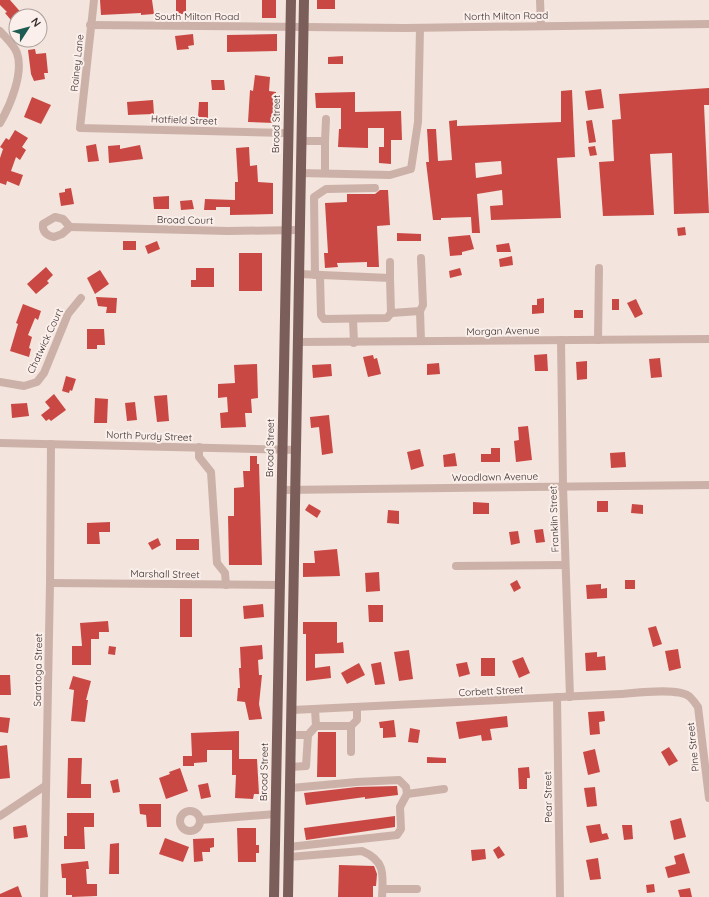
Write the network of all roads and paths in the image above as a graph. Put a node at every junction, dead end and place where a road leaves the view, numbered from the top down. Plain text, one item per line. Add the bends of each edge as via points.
1 (94, 0) edge
2 (291, 0) edge
3 (304, 0) edge
4 (540, 0) edge
5 (709, 24) edge
6 (90, 25) junction
7 (541, 26) junction
8 (290, 27) junction
9 (304, 27) junction
10 (420, 28) junction
11 (0, 31) edge
12 (326, 119) dead end
13 (0, 123) edge
14 (80, 128) joint
15 (288, 133) junction
16 (301, 141) junction
17 (325, 141) junction
18 (300, 173) junction
19 (325, 173) junction
20 (375, 188) dead end
21 (300, 196) junction
22 (314, 197) junction
23 (314, 217) junction
24 (299, 218) junction
25 (70, 227) dead end
26 (286, 230) junction
27 (299, 230) junction
28 (421, 258) dead end
29 (390, 262) dead end
30 (599, 268) dead end
31 (299, 274) junction
32 (318, 276) junction
33 (390, 278) junction
34 (81, 298) dead end
35 (420, 311) junction
36 (391, 313) junction
37 (353, 319) junction
38 (709, 339) edge
39 (561, 340) junction
40 (598, 340) junction
41 (421, 341) junction
42 (298, 342) junction
43 (354, 342) junction
44 (0, 382) edge
45 (0, 443) edge
46 (51, 444) junction
47 (199, 447) junction
48 (282, 449) junction
49 (297, 450) junction
50 (709, 485) edge
51 (563, 486) junction
52 (282, 490) junction
53 (296, 490) junction
54 (565, 565) junction
55 (456, 566) dead end
56 (50, 583) junction
57 (226, 585) junction
58 (280, 585) junction
59 (690, 696) joint
60 (556, 697) junction
61 (570, 697) junction
62 (357, 707) junction
63 (315, 709) junction
64 (292, 710) junction
65 (316, 726) junction
66 (352, 726) junction
67 (292, 735) junction
68 (308, 735) junction
69 (351, 752) dead end
70 (291, 767) junction
71 (46, 786) junction
72 (291, 788) junction
73 (444, 789) dead end
74 (407, 794) junction
75 (709, 798) edge
76 (276, 814) junction
77 (0, 816) edge
78 (200, 820) dead end
79 (289, 847) junction
80 (289, 857) junction
81 (417, 889) dead end
82 (382, 893) edge
83 (44, 897) edge
84 (274, 897) edge
85 (288, 897) edge
86 (560, 897) edge

1 - 6 street, Rainey Lane
2 - 8 main road, Broad Street
3 - 9 main road
4 - 7 street
5 - 7 street, North Milton Road
6 - 8 street, South Milton Road
6 - 14 street, Rainey Lane
7 - 10 street, North Milton Road
8 - 9 street, South Milton Road
8 - 15 main road, Broad Street
9 - 10 street, North Milton Road
9 - 16 main road
10 - 19 street via 418,122 411,169 390,175
11 - 13 street via 15,49 19,62 15,90
12 - 17 street
14 - 15 street, Hatfield Street
15 - 26 main road, Broad Street
16 - 17 street
16 - 18 main road
17 - 19 street
18 - 19 street
18 - 21 main road
20 - 22 street via 326,189
21 - 22 street
21 - 24 main road
22 - 23 street
23 - 24 street
23 - 32 street
24 - 27 main road
25 - 26 street, Broad Court
26 - 27 street, Broad Court
26 - 48 main road, Broad Street
27 - 31 main road
28 - 35 street via 423,305
29 - 33 street
30 - 40 street
31 - 32 street
31 - 42 main road
32 - 33 street
32 - 37 street via 321,315 324,319
33 - 36 street
34 - 44 street, Chatwick Court via 68,314 38,382 24,386
35 - 36 street
35 - 41 street
36 - 37 street via 387,318
37 - 43 street
38 - 40 street, Morgan Avenue
39 - 40 street, Morgan Avenue
39 - 41 street, Morgan Avenue
39 - 51 street, Franklin Street
41 - 43 street, Morgan Avenue
42 - 43 street, Morgan Avenue
42 - 49 main road
45 - 46 street, North Purdy Street
46 - 47 street, North Purdy Street
46 - 56 street, Saratoga Street
47 - 48 street, North Purdy Street
47 - 57 street via 199,457 211,472 217,563 225,573
48 - 49 street, North Purdy Street
48 - 52 main road, Broad Street
49 - 53 main road
50 - 51 street, Woodlawn Avenue
51 - 53 street, Woodlawn Avenue
51 - 54 street, Franklin Street
52 - 53 street, Woodlawn Avenue
52 - 58 main road, Broad Street
53 - 64 main road
54 - 55 street
54 - 61 street, Franklin Street
56 - 57 street, Marshall Street
56 - 71 street, Saratoga Street
57 - 58 street, Marshall Street
58 - 76 main road, Broad Street
59 - 61 street, Corbett Street via 667,692
59 - 75 street, Pine Street via 699,712
60 - 61 street, Corbett Street
60 - 62 street, Corbett Street
60 - 86 street, Pear Street
62 - 63 street, Corbett Street
62 - 66 street via 357,720
63 - 64 street, Corbett Street
63 - 65 street
64 - 67 main road
65 - 66 street
65 - 68 street
66 - 69 street
67 - 68 street
67 - 70 main road
68 - 70 street via 306,766
70 - 72 main road
71 - 77 street
71 - 83 street, Saratoga Street
72 - 74 street via 399,780 406,787
72 - 79 main road
73 - 74 street
74 - 79 street via 400,807 401,829 397,835
76 - 78 street
76 - 84 main road, Broad Street
79 - 80 main road
80 - 82 street via 362,851 372,855 379,862 383,872
80 - 85 main road
81 - 82 street

